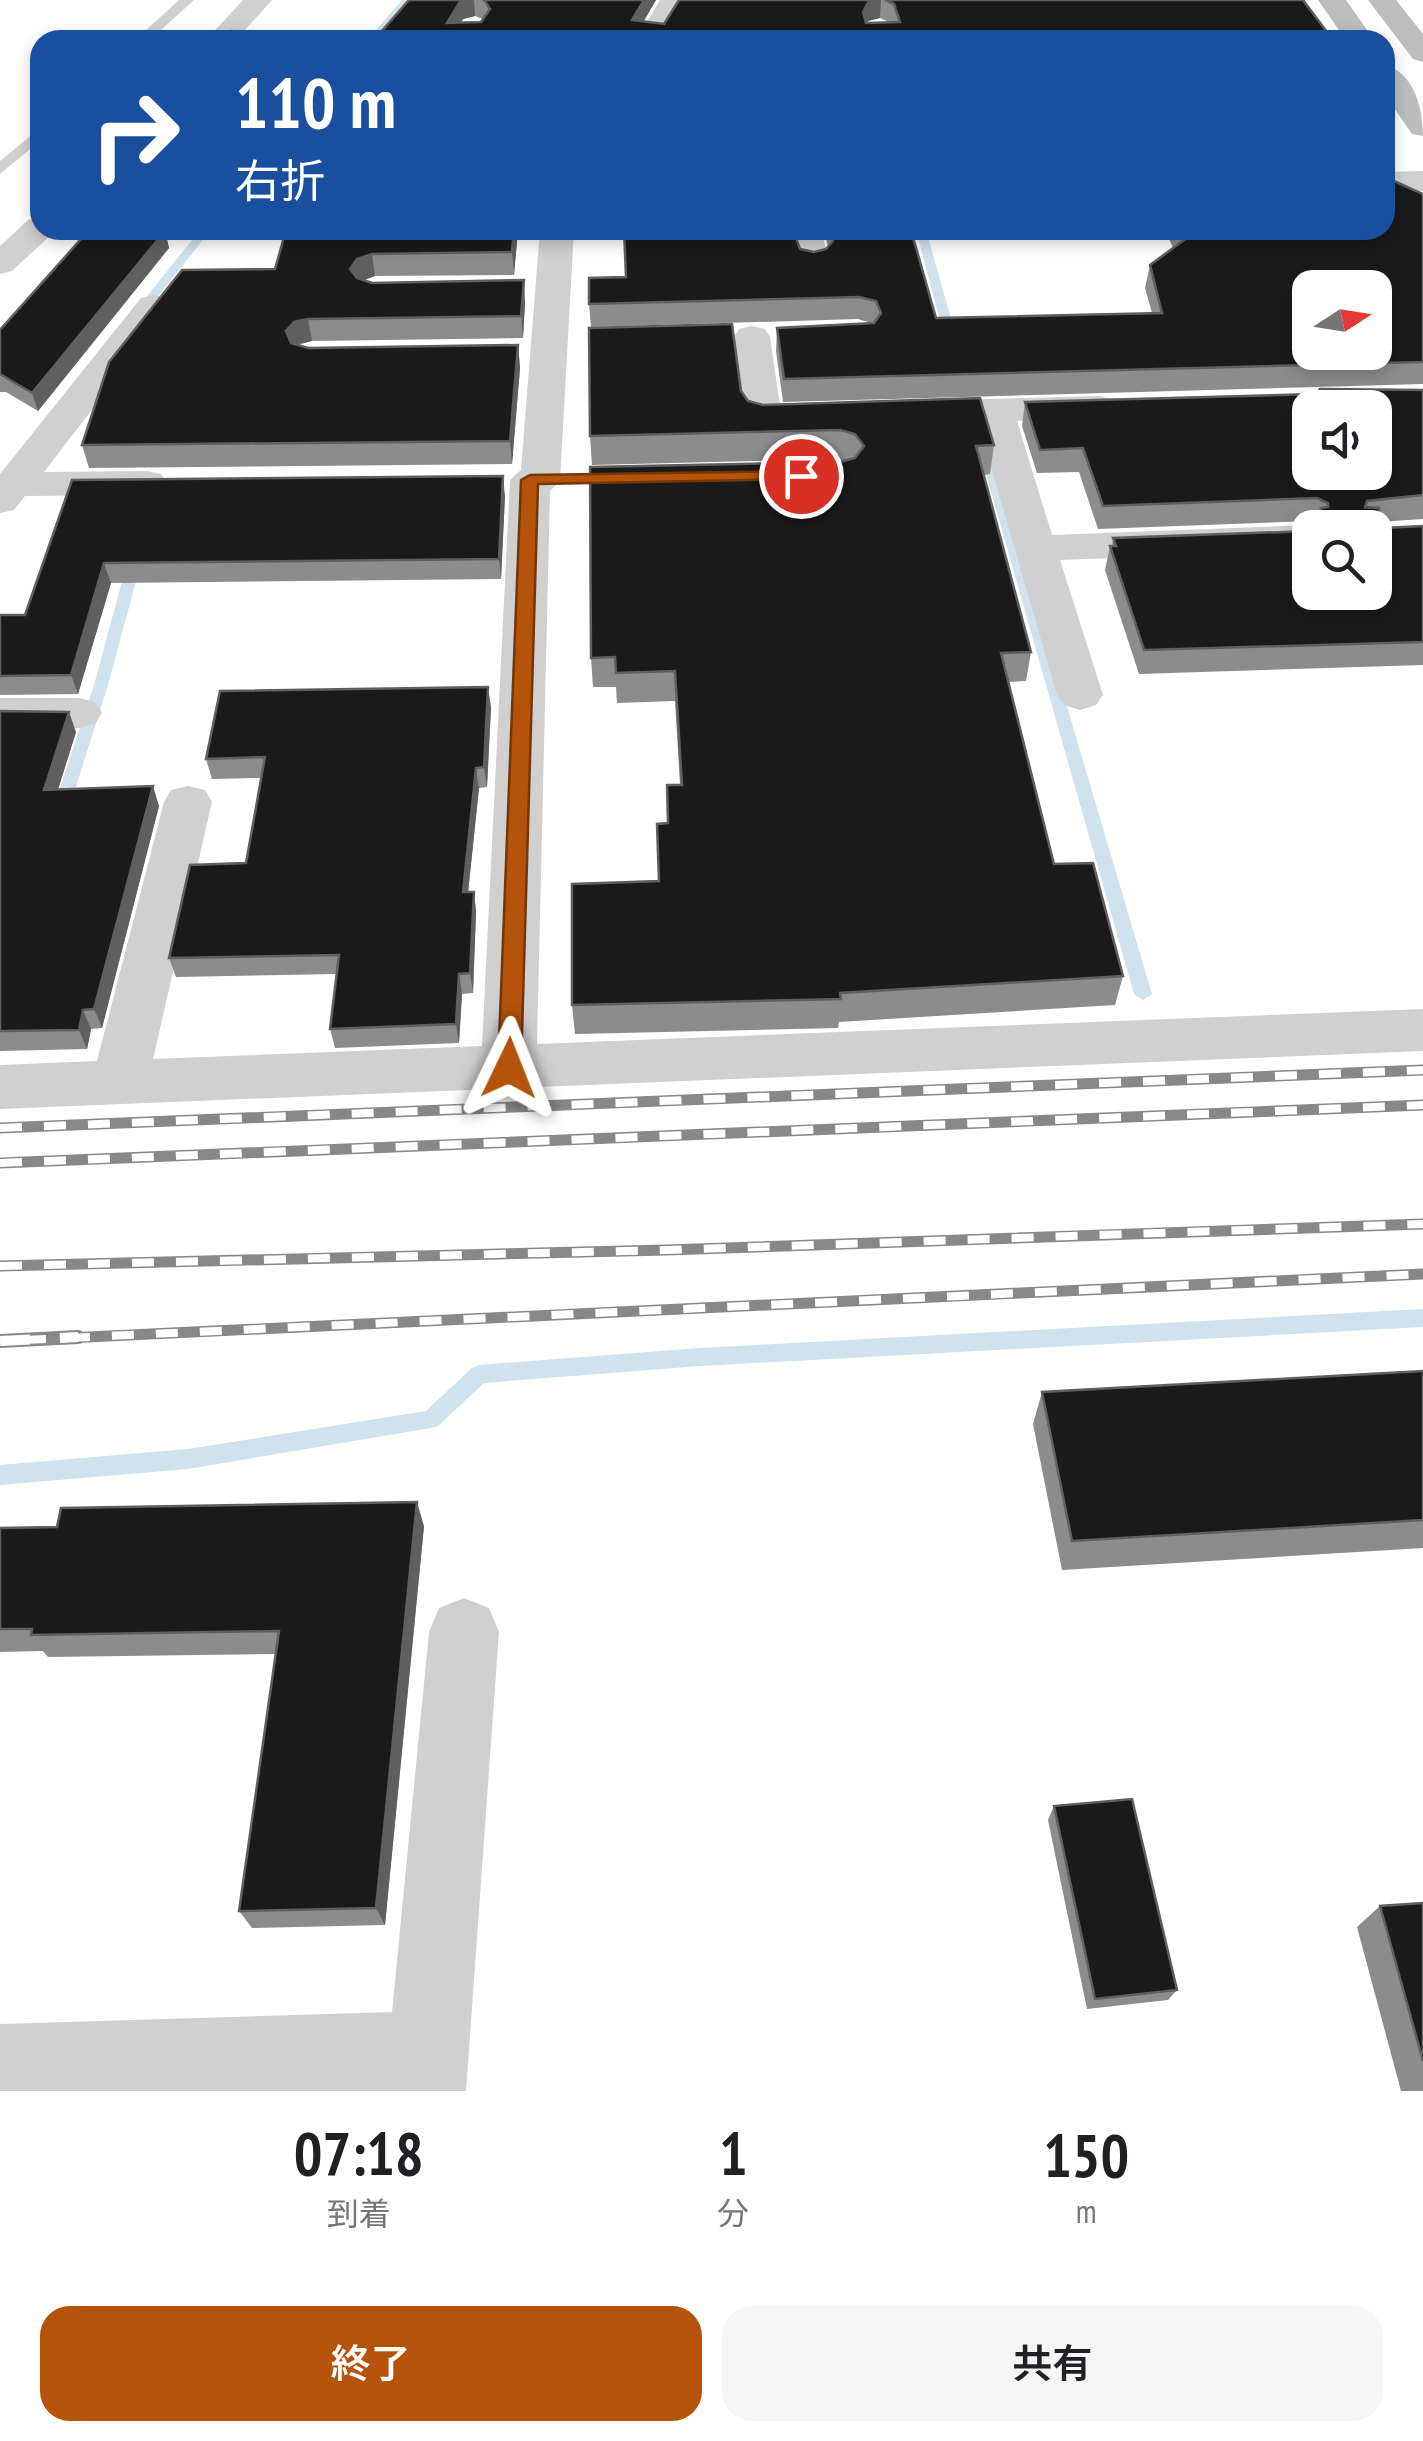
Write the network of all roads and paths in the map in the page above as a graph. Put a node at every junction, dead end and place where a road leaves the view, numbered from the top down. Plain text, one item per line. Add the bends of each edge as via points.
1 (187, 0) edge
2 (258, 0) edge
3 (674, 0) edge
4 (1332, 0) edge
5 (1382, 0) edge
6 (153, 30) edge
7 (230, 30) edge
8 (656, 30) edge
9 (1353, 30) edge
10 (1423, 53) edge
11 (1395, 88) edge
12 (1423, 127) edge
13 (30, 141) edge
14 (0, 169) edge
15 (1423, 181) edge
16 (1395, 182) edge
17 (30, 236) edge
18 (553, 240) edge
19 (0, 264) edge
20 (168, 288) edge
21 (751, 337) dead end
22 (1130, 406) edge
23 (994, 410) junction
24 (192, 483) edge
25 (7, 493) edge
26 (1292, 539) edge
27 (1038, 548) junction
28 (1080, 695) dead end
29 (0, 713) edge
30 (79, 713) dead end
31 (188, 802) dead end
32 (1423, 1030) edge
33 (509, 1068) junction
34 (120, 1082) junction
35 (0, 1087) edge
36 (464, 1632) dead end
37 (0, 2064) edge
38 (426, 2071) edge

1 - 6 lane
2 - 7 street
3 - 8 street
4 - 9 main road
5 - 10 main road
11 - 12 main road
13 - 14 lane
15 - 16 street
17 - 19 street
18 - 33 street via 532,288 547,348 535,480
20 - 25 street
21 - 23 street via 763,418
22 - 23 street
23 - 27 street
24 - 25 street
26 - 27 street
27 - 28 street
29 - 30 street
31 - 34 street
32 - 33 street
33 - 34 street
34 - 35 street
36 - 38 street
37 - 38 street

